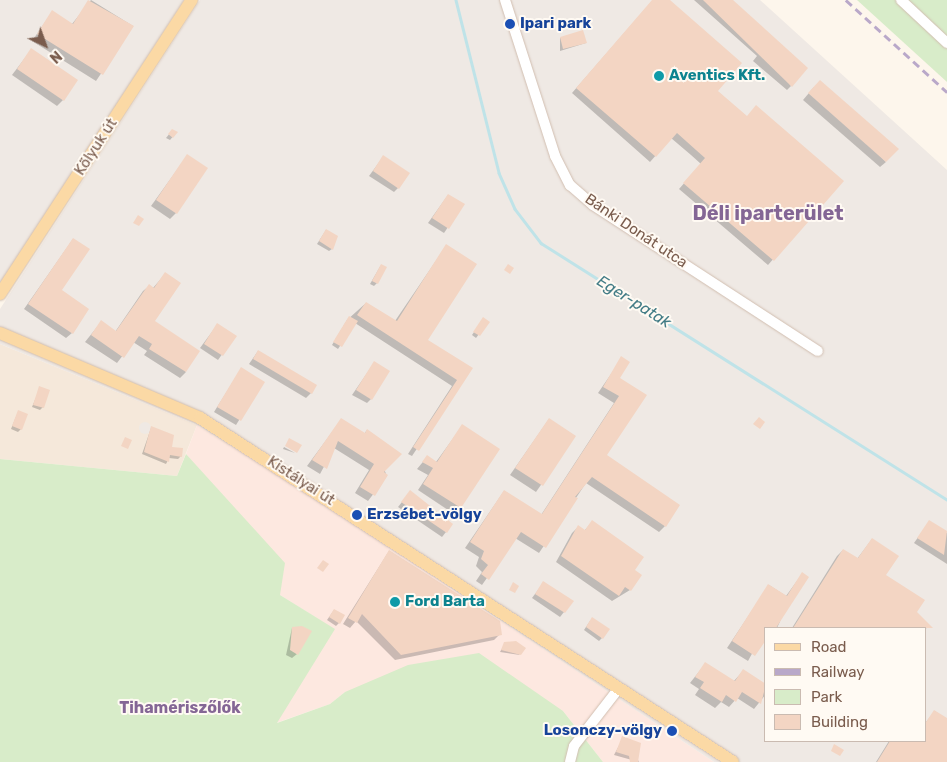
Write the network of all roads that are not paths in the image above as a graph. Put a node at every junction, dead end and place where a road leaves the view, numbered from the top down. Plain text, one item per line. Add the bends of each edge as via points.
1 (192, 0) edge
2 (505, 0) edge
3 (901, 0) edge
4 (947, 43) edge
5 (0, 294) edge
6 (0, 333) edge
7 (818, 351) dead end
8 (619, 688) junction
9 (570, 762) edge
10 (733, 762) edge

1 - 5 main road, Kőlyuk út
2 - 7 street, Bánki Donát utca via 555,156 570,185 593,205
3 - 4 street
6 - 8 main road, Kistályai út via 137,388 200,418
8 - 9 street via 574,746
8 - 10 main road, Kistályai út

